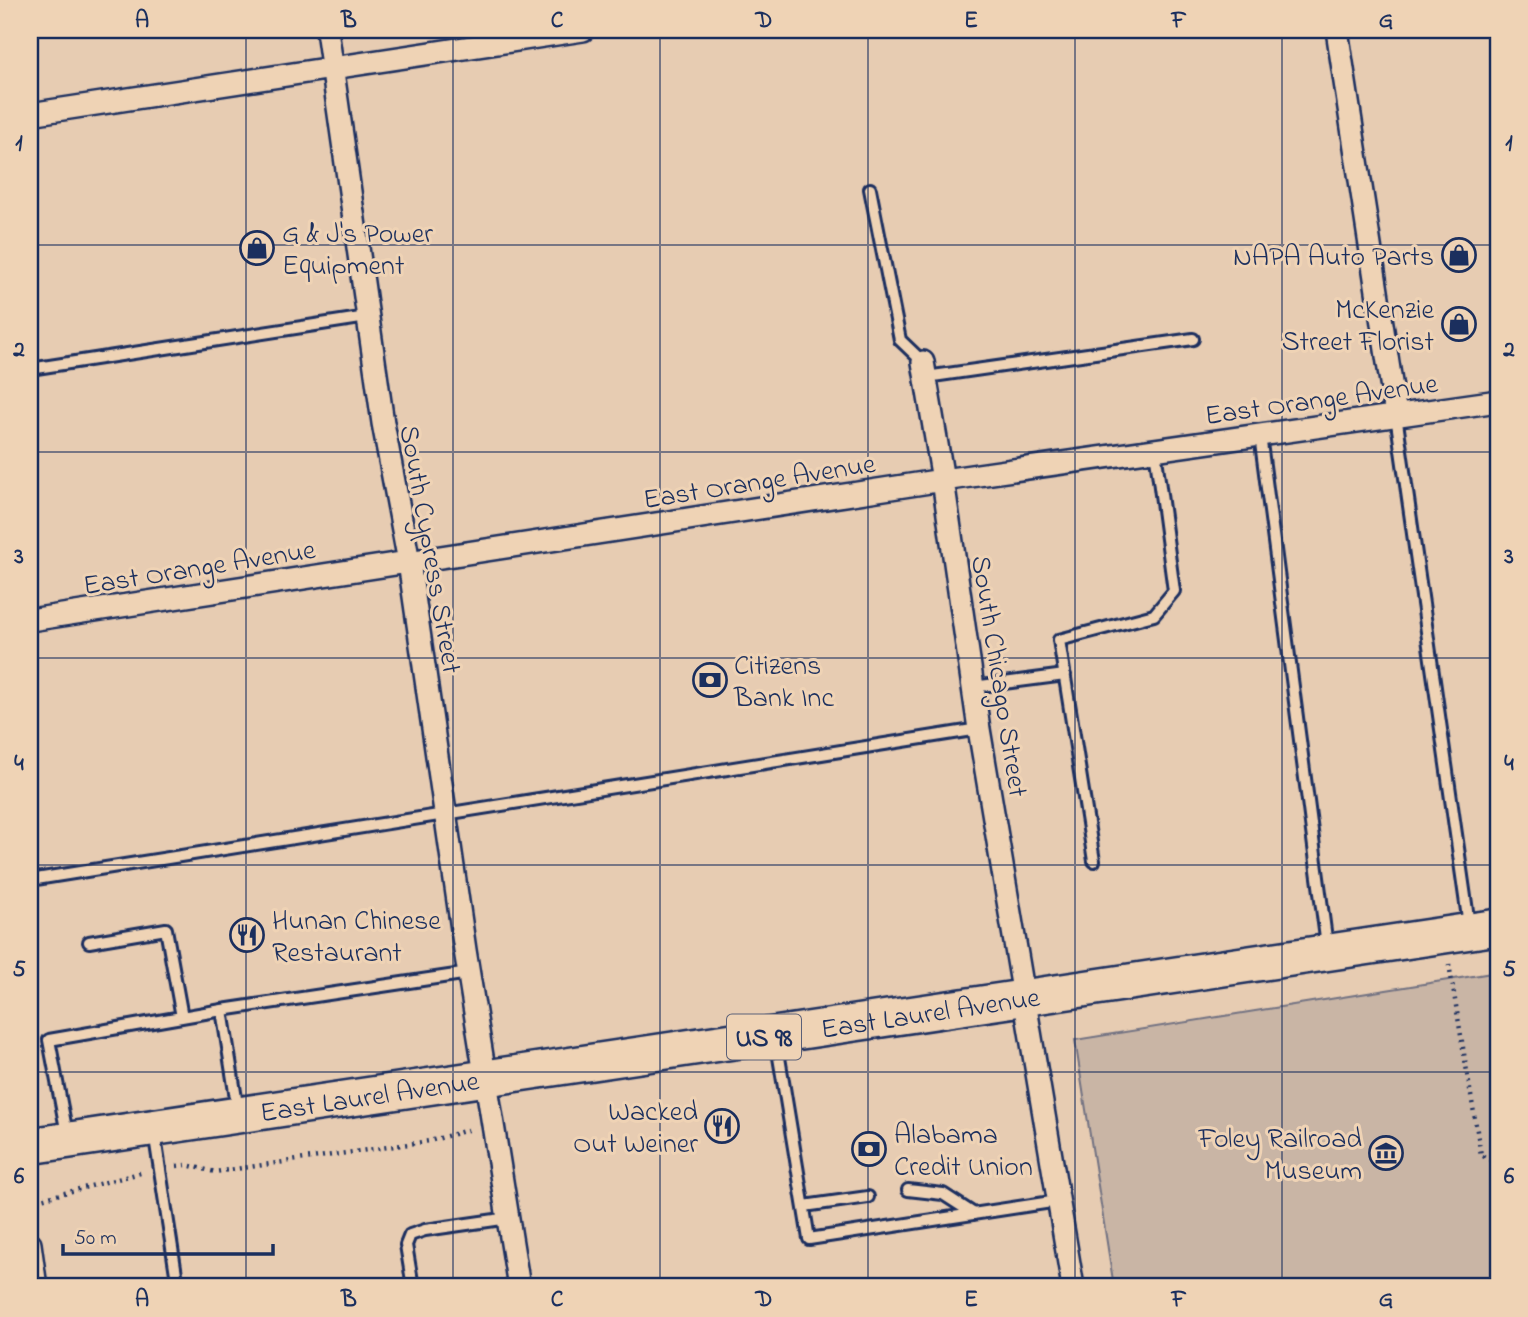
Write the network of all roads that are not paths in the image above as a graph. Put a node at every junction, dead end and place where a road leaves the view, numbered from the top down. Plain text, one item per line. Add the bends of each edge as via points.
1 (327, 30) edge
2 (583, 30) edge
3 (1337, 30) edge
4 (332, 68) junction
5 (30, 114) edge
6 (870, 189) dead end
7 (368, 317) junction
8 (1193, 339) dead end
9 (30, 369) edge
10 (925, 369) junction
11 (1498, 401) edge
12 (1396, 415) junction
13 (1260, 435) junction
14 (1155, 450) junction
15 (943, 480) junction
16 (409, 562) junction
17 (30, 620) edge
18 (1065, 675) junction
19 (973, 687) junction
20 (979, 729) junction
21 (446, 814) junction
22 (1094, 861) dead end
23 (30, 880) edge
24 (1471, 931) edge
25 (89, 942) dead end
26 (1328, 953) junction
27 (469, 973) junction
28 (1023, 998) junction
29 (222, 1010) junction
30 (182, 1017) junction
31 (775, 1036) junction
32 (485, 1077) junction
33 (239, 1114) junction
34 (153, 1127) junction
35 (68, 1140) junction
36 (30, 1146) edge
37 (908, 1191) dead end
38 (868, 1197) dead end
39 (1058, 1201) junction
40 (804, 1206) junction
41 (974, 1214) junction
42 (509, 1218) junction
43 (30, 1244) edge
44 (36, 1287) edge
45 (178, 1287) edge
46 (413, 1287) edge
47 (519, 1287) edge
48 (1073, 1287) edge

1 - 4 street, South Cypress Street
2 - 4 street
3 - 12 street
4 - 5 street
4 - 7 street, South Cypress Street
6 - 10 lane via 900,340
7 - 9 lane
7 - 16 street, South Cypress Street
8 - 10 lane
10 - 15 street, South Chicago Street
11 - 12 street, East Orange Avenue
12 - 13 street, East Orange Avenue
12 - 24 lane
13 - 14 street, East Orange Avenue
13 - 26 lane
14 - 15 street, East Orange Avenue
14 - 18 lane via 1174,591 1154,615 1059,640
15 - 16 street, East Orange Avenue
15 - 19 street, South Chicago Street
16 - 17 street, East Orange Avenue
16 - 21 street, South Cypress Street
18 - 19 lane
18 - 22 lane
19 - 20 street, South Chicago Street
20 - 21 lane
20 - 28 street, South Chicago Street
21 - 23 lane
21 - 27 street, South Cypress Street
24 - 26 main road, East Laurel Avenue / US 98
25 - 30 lane via 166,929
26 - 28 main road, East Laurel Avenue / US 98
27 - 29 lane
27 - 32 street, South Cypress Street
28 - 31 main road, East Laurel Avenue / US 98
28 - 39 street, South Chicago Street
29 - 30 lane
29 - 33 lane
30 - 35 lane via 49,1040
31 - 32 main road, East Laurel Avenue / US 98
31 - 40 lane
32 - 33 main road, East Laurel Avenue / US 98
32 - 42 street, South Cypress Street
33 - 34 main road, East Laurel Avenue / US 98
34 - 35 main road, East Laurel Avenue / US 98
34 - 45 lane
35 - 36 main road, East Laurel Avenue / US 98
37 - 41 lane via 943,1194
38 - 40 lane
39 - 41 lane
39 - 48 street, South Chicago Street
40 - 41 lane via 809,1239
42 - 46 lane via 410,1236 407,1245
42 - 47 street, South Cypress Street
43 - 44 street

